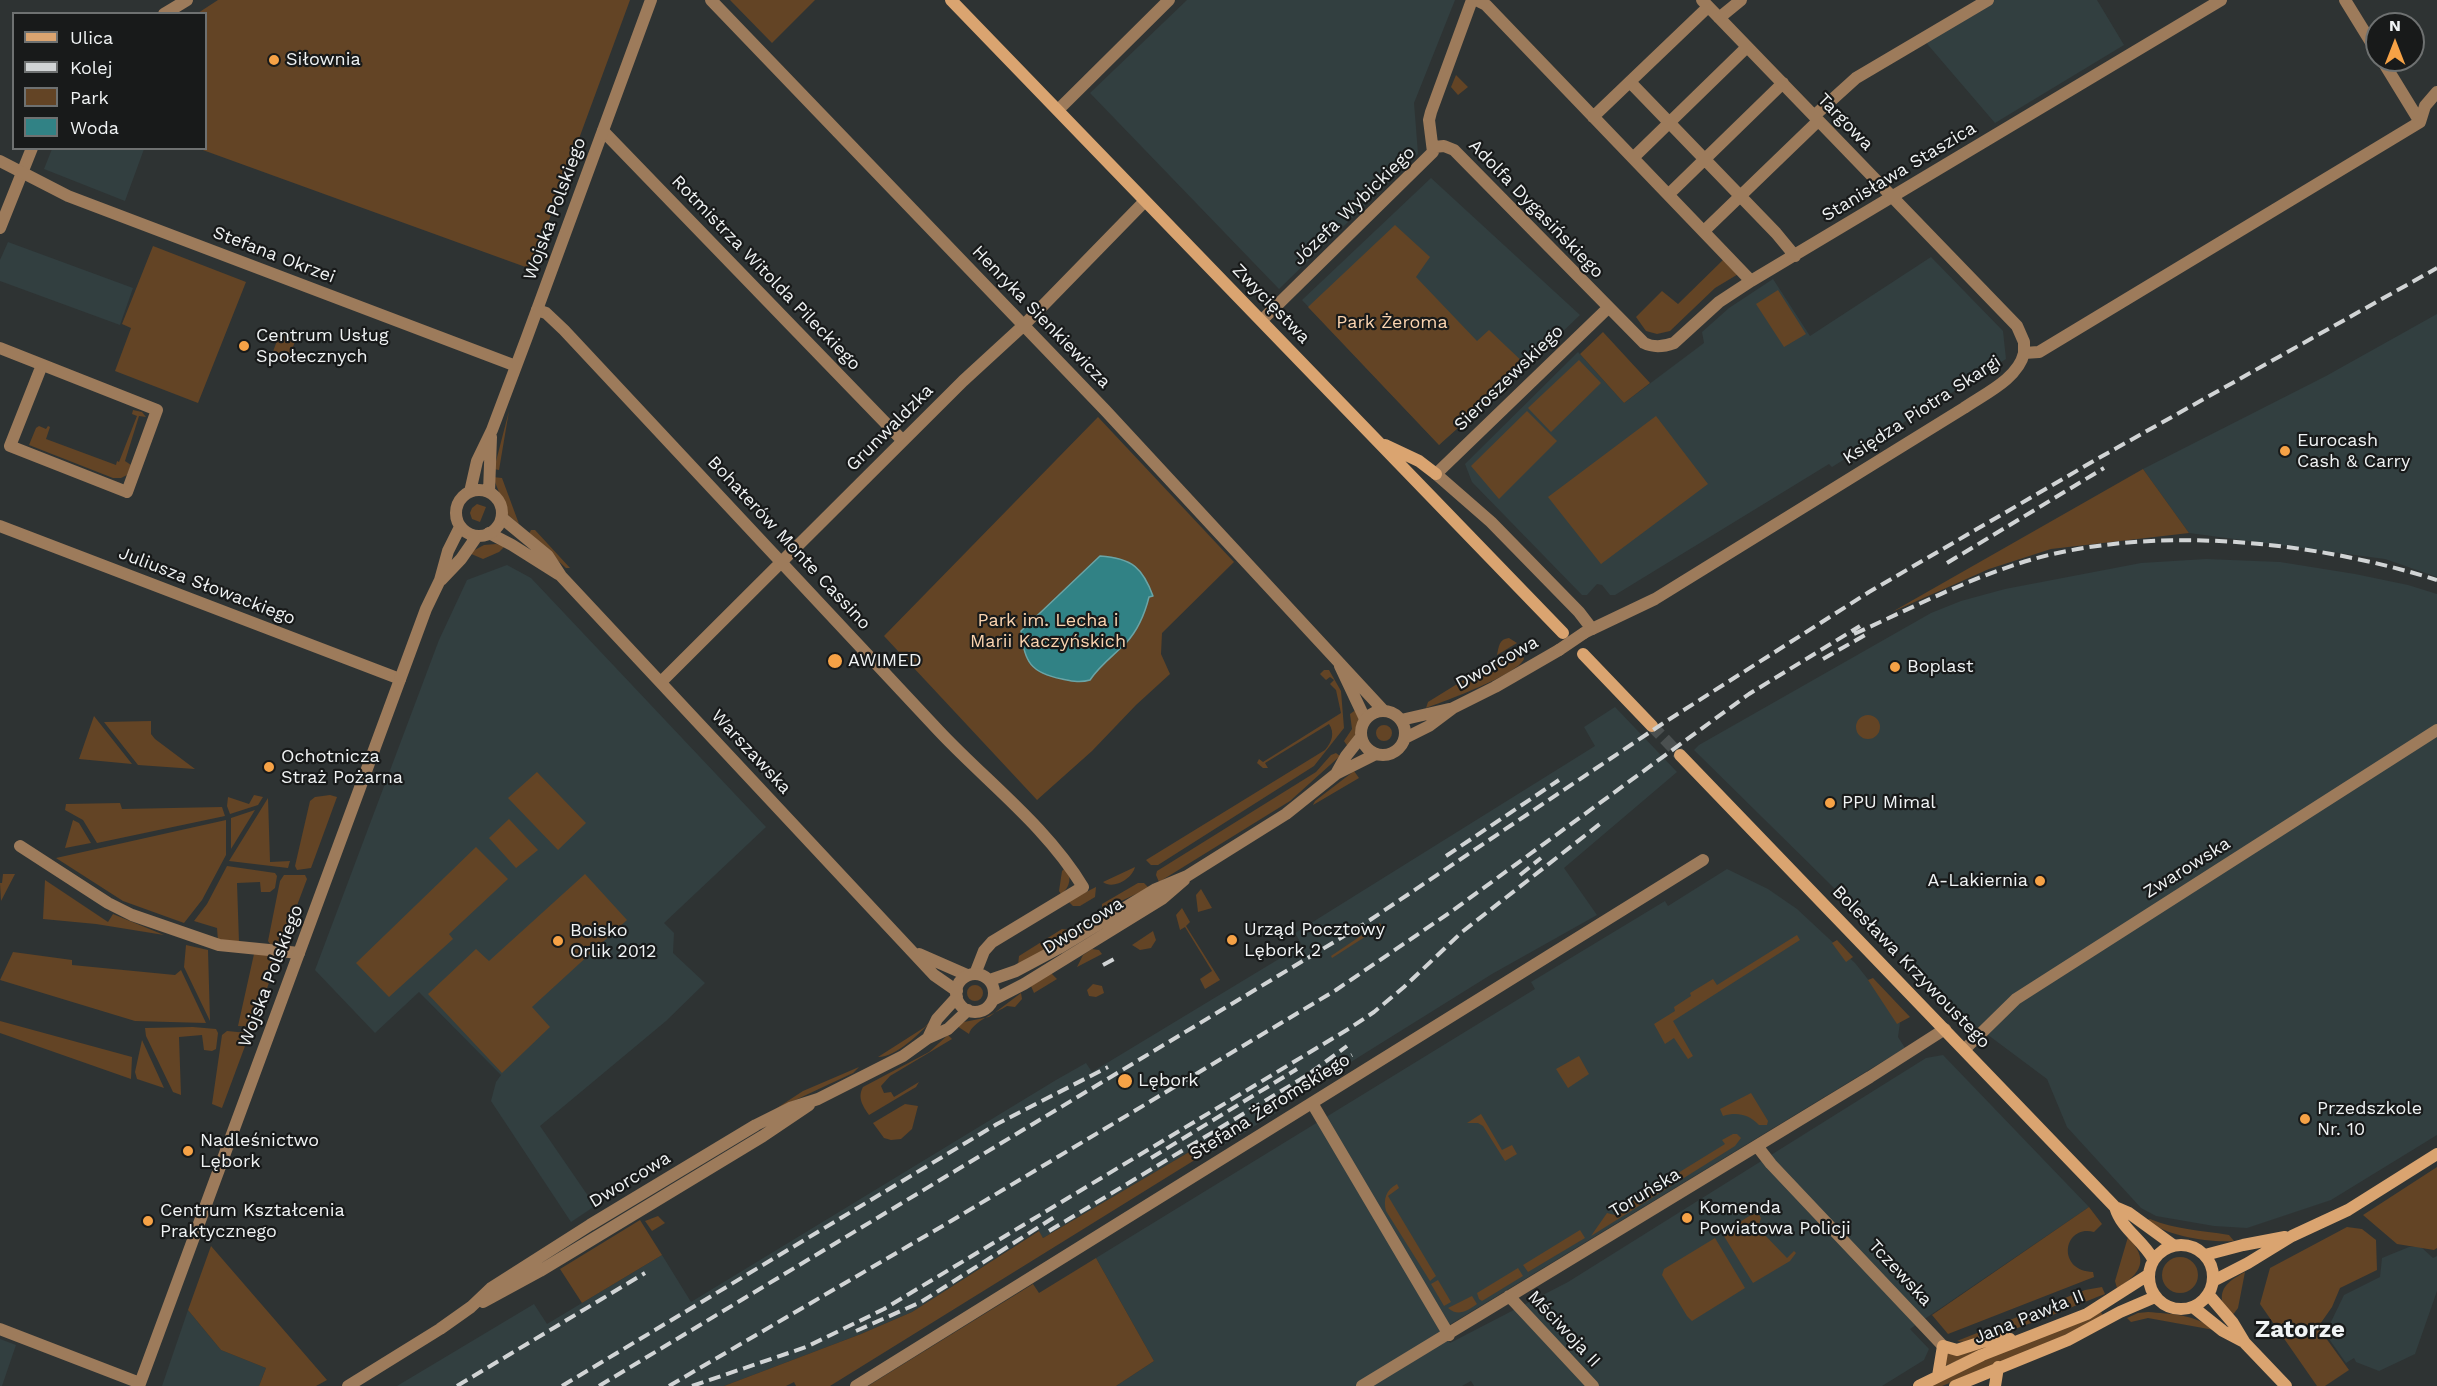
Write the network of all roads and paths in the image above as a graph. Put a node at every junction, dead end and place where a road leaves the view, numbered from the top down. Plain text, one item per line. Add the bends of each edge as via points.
1 (187, 0) edge
2 (651, 0) edge
3 (711, 0) edge
4 (951, 0) edge
5 (1169, 0) edge
6 (1474, 0) edge
7 (1741, 0) edge
8 (1988, 0) edge
9 (2221, 0) edge
10 (2345, 0) edge
11 (1705, 3) edge
12 (168, 12) edge
13 (1719, 18) junction
14 (2365, 32) edge
15 (1747, 47) junction
16 (2389, 72) edge
17 (1630, 82) junction
18 (1783, 83) junction
19 (2437, 92) edge
20 (1058, 110) junction
21 (1593, 117) junction
22 (1816, 119) junction
23 (2420, 122) junction
24 (1670, 123) junction
25 (603, 131) junction
26 (1434, 147) junction
27 (31, 150) edge
28 (1634, 157) junction
29 (1704, 159) junction
30 (0, 161) edge
31 (21, 172) junction
32 (1669, 194) junction
33 (1740, 197) junction
34 (1891, 197) junction
35 (1145, 201) junction
36 (0, 228) edge
37 (1704, 231) junction
38 (1795, 256) junction
39 (1751, 281) junction
40 (1608, 308) junction
41 (537, 310) junction
42 (1262, 320) junction
43 (1024, 325) junction
44 (0, 348) edge
45 (2024, 353) junction
46 (42, 365) junction
47 (516, 366) junction
48 (492, 430) junction
49 (903, 441) junction
50 (1377, 441) junction
51 (1436, 474) junction
52 (470, 492) junction
53 (489, 492) junction
54 (502, 518) junction
55 (0, 526) edge
56 (460, 527) junction
57 (483, 535) junction
58 (781, 562) junction
59 (561, 576) junction
60 (440, 580) junction
61 (1588, 631) junction
62 (1563, 633) dead end
63 (1559, 650) joint
64 (1583, 654) dead end
65 (1340, 665) junction
66 (400, 680) junction
67 (661, 682) junction
68 (1453, 708) junction
69 (1383, 710) junction
70 (1365, 719) junction
71 (1401, 720) junction
72 (1652, 726) tunnel mouth
73 (2437, 730) edge
74 (1361, 737) junction
75 (1405, 738) junction
76 (1376, 754) junction
77 (1680, 755) tunnel mouth
78 (1336, 774) junction
79 (21, 846) dead end
80 (1703, 860) dead end
81 (1187, 876) junction
82 (1083, 887) joint
83 (915, 952) junction
84 (299, 953) junction
85 (971, 975) junction
86 (990, 980) junction
87 (957, 994) junction
88 (993, 1000) junction
89 (968, 1010) junction
90 (1945, 1029) junction
91 (928, 1038) junction
92 (1965, 1049) junction
93 (818, 1099) junction
94 (1312, 1103) junction
95 (1757, 1146) junction
96 (2437, 1154) edge
97 (2115, 1207) junction
98 (2292, 1236) junction
99 (2173, 1245) junction
100 (2205, 1255) junction
101 (2153, 1259) junction
102 (533, 1260) junction
103 (540, 1271) junction
104 (2148, 1275) junction
105 (2213, 1281) junction
106 (2208, 1294) junction
107 (1509, 1296) junction
108 (2155, 1297) junction
109 (471, 1307) junction
110 (2193, 1307) junction
111 (0, 1329) edge
112 (1449, 1335) junction
113 (2024, 1338) junction
114 (2245, 1343) junction
115 (1944, 1346) junction
116 (1998, 1367) junction
117 (1938, 1376) junction
118 (139, 1385) edge
119 (348, 1386) edge
120 (856, 1386) edge
121 (1362, 1386) edge
122 (1593, 1386) edge
123 (1919, 1386) edge
124 (1955, 1386) edge
125 (1995, 1386) edge
126 (2286, 1386) edge

1 - 12 street
2 - 25 street, Wojska Polskiego
3 - 43 street, Henryka Sienkiewicza
4 - 20 main road, Zwycięstwa
5 - 20 street
6 - 21 street via 1486,5
6 - 26 street, Józefa Wybickiego via 1431,112
7 - 13 street
8 - 22 street via 1856,78
9 - 34 street, Stanisława Staszica
10 - 14 street
11 - 13 street, Targowa
11 - 17 street
13 - 15 street, Targowa
15 - 18 street, Targowa
15 - 24 street
16 - 23 street
17 - 21 street
17 - 24 street
18 - 22 street, Targowa
18 - 29 street
19 - 23 street via 2425,106
20 - 35 main road, Zwycięstwa
21 - 28 street
22 - 33 street
22 - 34 street, Targowa
23 - 45 street, Księdza Piotra Skargi via 2039,352
24 - 28 street
24 - 29 street
25 - 41 street, Wojska Polskiego
25 - 49 street, Rotmistrza Witolda Pileckiego
26 - 40 street, Adolfa Dygasińskiego via 1454,150
26 - 42 street, Józefa Wybickiego via 1429,159
27 - 31 street
28 - 32 street
29 - 32 street
29 - 33 street
30 - 31 street, Stefana Okrzei
31 - 36 street
31 - 47 street, Stefana Okrzei via 68,196
32 - 37 street
33 - 37 street
33 - 38 street
34 - 38 street, Stanisława Staszica
34 - 45 street, Targowa via 2017,326
35 - 42 main road, Zwycięstwa
35 - 43 street, Grunwaldzka
37 - 39 street
38 - 39 street, Stanisława Staszica
39 - 40 street, Stanisława Staszica via 1719,302 1674,343 1664,346 1644,343
40 - 51 street, Sieroszewskiego
41 - 47 street, Wojska Polskiego
41 - 58 street, Bohaterów Monte Cassino via 564,330
42 - 50 main road, Zwycięstwa
43 - 49 street, Grunwaldzka
43 - 65 street, Henryka Sienkiewicza
44 - 46 street
45 - 61 street, Księdza Piotra Skargi via 2012,374 1964,408 1655,599
46 - 46 street via 10,446 127,492 158,410
47 - 48 street, Wojska Polskiego
48 - 52 street, Wojska Polskiego via 477,461
48 - 53 street, Wojska Polskiego
49 - 58 street, Grunwaldzka
50 - 51 main road via 1419,461
50 - 62 main road, Zwycięstwa
51 - 61 street via 1491,522
52 - 53 street
52 - 56 street via 457,507
53 - 54 street via 500,506
54 - 57 street via 497,527
54 - 59 street, Warszawska via 548,556
55 - 66 street, Juliusza Słowackiego
56 - 57 street
56 - 60 street, Wojska Polskiego
57 - 59 street, Warszawska via 512,545
57 - 60 street, Wojska Polskiego
58 - 67 street, Grunwaldzka
58 - 82 street, Bohaterów Monte Cassino via 940,733 1033,824 1068,862
59 - 67 street, Warszawska
60 - 66 street, Wojska Polskiego
61 - 63 street, Księdza Piotra Skargi, bridge
63 - 68 street, Dworcowa
64 - 72 main road
65 - 69 street, Henryka Sienkiewicza
65 - 70 street, Henryka Sienkiewicza
66 - 84 street, Wojska Polskiego
67 - 83 street, Warszawska
68 - 71 street, Dworcowa
68 - 75 street, Dworcowa
69 - 70 street
69 - 71 street
70 - 74 street
71 - 75 street
73 - 92 street, Zwarowska via 2016,999
74 - 76 street via 1366,748
74 - 78 street, Dworcowa
75 - 76 street via 1391,754
76 - 78 street, Dworcowa
77 - 90 main road, Bolesława Krzywoustego
78 - 81 street, Dworcowa via 1286,814
79 - 84 street via 108,903 142,919 219,945
80 - 94 street, Stefana Żeromskiego
81 - 86 street, Dworcowa via 1156,889 1016,971
81 - 88 street, Dworcowa via 1162,899
82 - 85 street, Dworcowa via 992,942
83 - 85 street, Warszawska
83 - 87 street, Warszawska
84 - 118 street, Wojska Polskiego
85 - 86 street via 980,974
85 - 87 street via 958,984
86 - 88 street
87 - 89 street via 959,1003
87 - 91 street, Dworcowa
88 - 89 street via 980,1011
89 - 91 street, Dworcowa via 948,1029
90 - 92 main road, Bolesława Krzywoustego
90 - 95 street, Toruńska
91 - 93 street, Dworcowa via 903,1056
92 - 97 main road, Bolesława Krzywoustego
93 - 102 street, Dworcowa via 756,1125
93 - 103 street, Dworcowa via 795,1117
94 - 112 street
94 - 120 street, Stefana Żeromskiego
95 - 107 street, Toruńska
95 - 115 street, Tczewska
96 - 98 main road via 2348,1210
97 - 99 main road, Bolesława Krzywoustego
97 - 101 main road, Bolesława Krzywoustego via 2119,1221
98 - 100 main road
98 - 105 main road
99 - 100 main road via 2185,1244
99 - 101 main road
100 - 105 main road via 2212,1267
101 - 104 main road
102 - 103 street
102 - 109 street, Dworcowa via 491,1288
103 - 109 street, Dworcowa
104 - 108 main road
104 - 113 main road, Jana Pawła II via 2101,1306
105 - 106 main road
106 - 110 main road
106 - 114 main road
107 - 112 street, Toruńska
107 - 122 street, Mściwoja II
108 - 110 main road via 2172,1308
108 - 116 main road, Jana Pawła II via 2068,1340
109 - 119 street, Dworcowa
110 - 114 main road
111 - 118 street
112 - 121 street, Toruńska
113 - 115 main road via 1985,1341 1957,1350
113 - 117 main road, Jana Pawła II
114 - 126 main road
115 - 117 main road
116 - 124 main road, Jana Pawła II
116 - 125 main road
117 - 123 main road, Jana Pawła II

